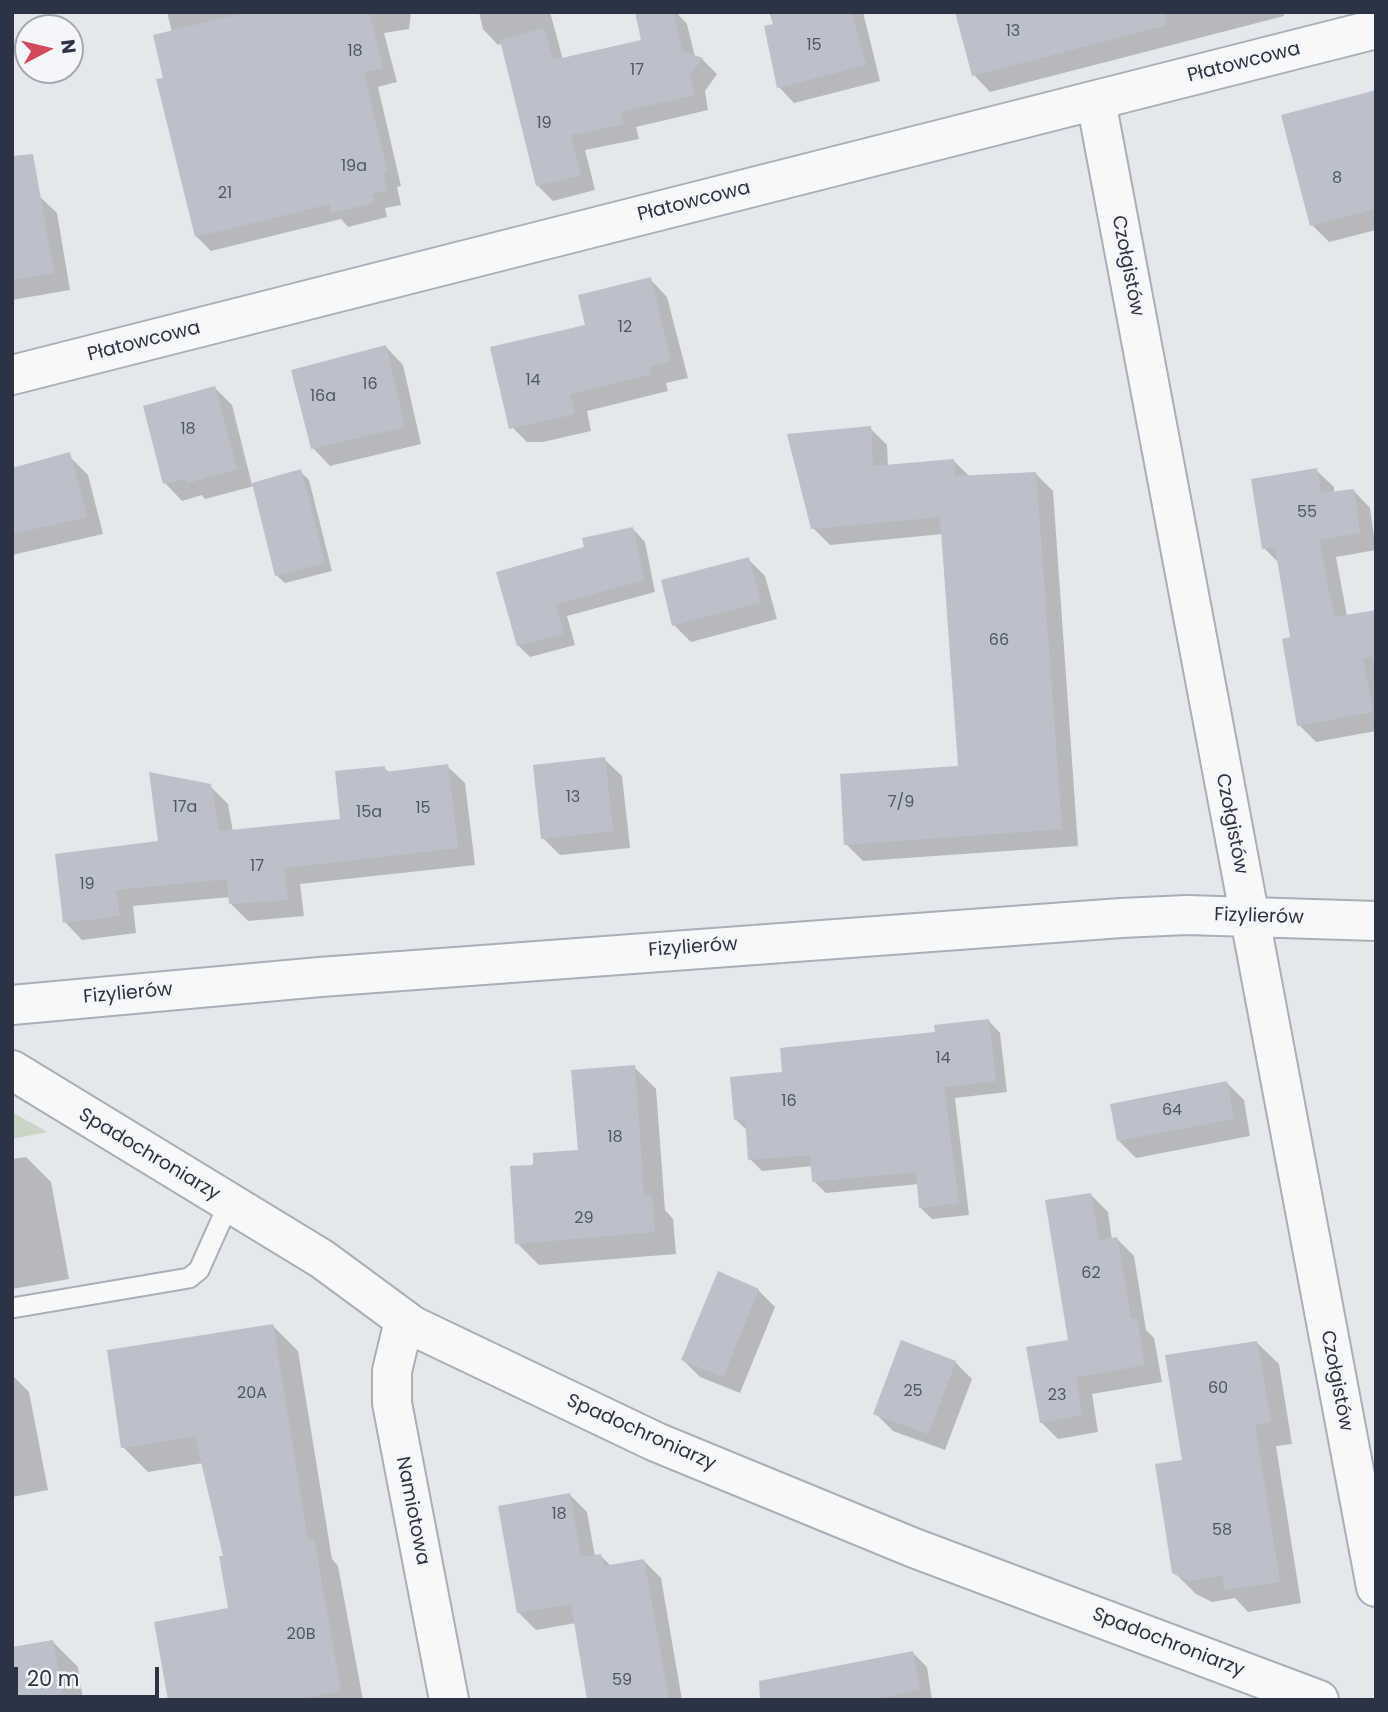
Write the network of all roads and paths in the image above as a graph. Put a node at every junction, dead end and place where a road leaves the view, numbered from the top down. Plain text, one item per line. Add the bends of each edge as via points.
1 (1376, 29) edge
2 (1096, 101) junction
3 (12, 375) edge
4 (1248, 917) junction
5 (1376, 921) edge
6 (12, 1005) edge
7 (12, 1070) edge
8 (229, 1203) junction
9 (12, 1308) edge
10 (404, 1321) junction
11 (1376, 1587) edge
12 (449, 1700) edge
13 (1318, 1700) edge

1 - 2 street, Płatowcowa
2 - 3 street, Płatowcowa
2 - 4 street, Czołgistów
4 - 5 street, Fizylierów
4 - 6 street, Fizylierów via 1121,918 333,976
4 - 11 street, Czołgistów
7 - 8 street, Spadochroniarzy
8 - 9 lane via 199,1270 189,1278
8 - 10 street, Spadochroniarzy via 322,1259
10 - 12 street, Namiotowa via 392,1371 392,1403
10 - 13 street, Spadochroniarzy via 656,1442 914,1548

